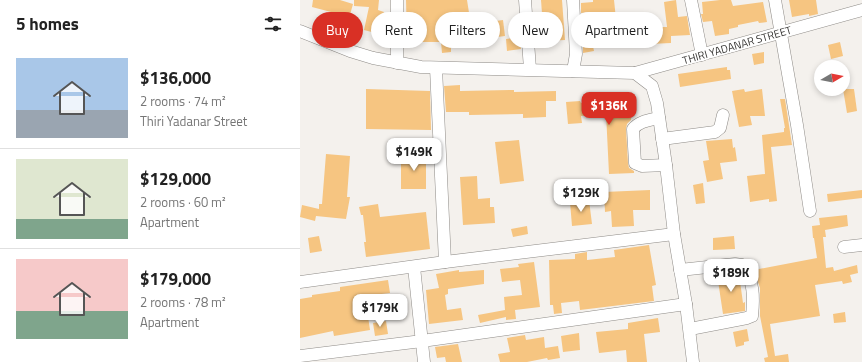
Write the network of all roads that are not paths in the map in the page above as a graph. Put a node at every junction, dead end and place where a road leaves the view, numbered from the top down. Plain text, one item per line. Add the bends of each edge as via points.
1 (397, 0) edge
2 (525, 0) edge
3 (573, 0) edge
4 (691, 0) edge
5 (775, 0) edge
6 (862, 10) edge
7 (300, 31) edge
8 (780, 33) junction
9 (702, 55) junction
10 (397, 63) junction
11 (436, 68) junction
12 (530, 70) junction
13 (573, 70) junction
14 (635, 73) junction
15 (723, 115) dead end
16 (659, 118) junction
17 (662, 139) junction
18 (666, 165) junction
19 (810, 211) dead end
20 (674, 234) junction
21 (862, 245) edge
22 (844, 247) dead end
23 (445, 262) junction
24 (414, 267) junction
25 (680, 270) junction
26 (300, 282) edge
27 (686, 304) junction
28 (690, 328) junction
29 (422, 341) junction
30 (300, 356) edge
31 (424, 362) edge
32 (693, 362) edge

1 - 10 street
2 - 12 street
3 - 13 street via 576,54
4 - 9 street
5 - 8 street
6 - 8 street, THIRI YADANAR STREET
7 - 10 street, THIRI YADANAR STREET via 350,51
8 - 9 street, THIRI YADANAR STREET
8 - 19 street
9 - 14 street, THIRI YADANAR STREET
10 - 11 street, THIRI YADANAR STREET
11 - 12 street, THIRI YADANAR STREET
11 - 23 street
12 - 13 street, THIRI YADANAR STREET
13 - 14 street, THIRI YADANAR STREET
14 - 16 street via 652,86
15 - 17 street via 720,128 715,132
16 - 17 street
16 - 18 street via 643,122 633,129 635,163 642,166
17 - 18 street
18 - 20 street
20 - 23 street
20 - 25 street
21 - 22 street
23 - 24 street
24 - 26 street
24 - 29 street
25 - 27 street
25 - 28 street via 742,265 748,272 753,293 752,316
27 - 28 street
27 - 29 street
28 - 32 street
29 - 30 street
29 - 31 street

